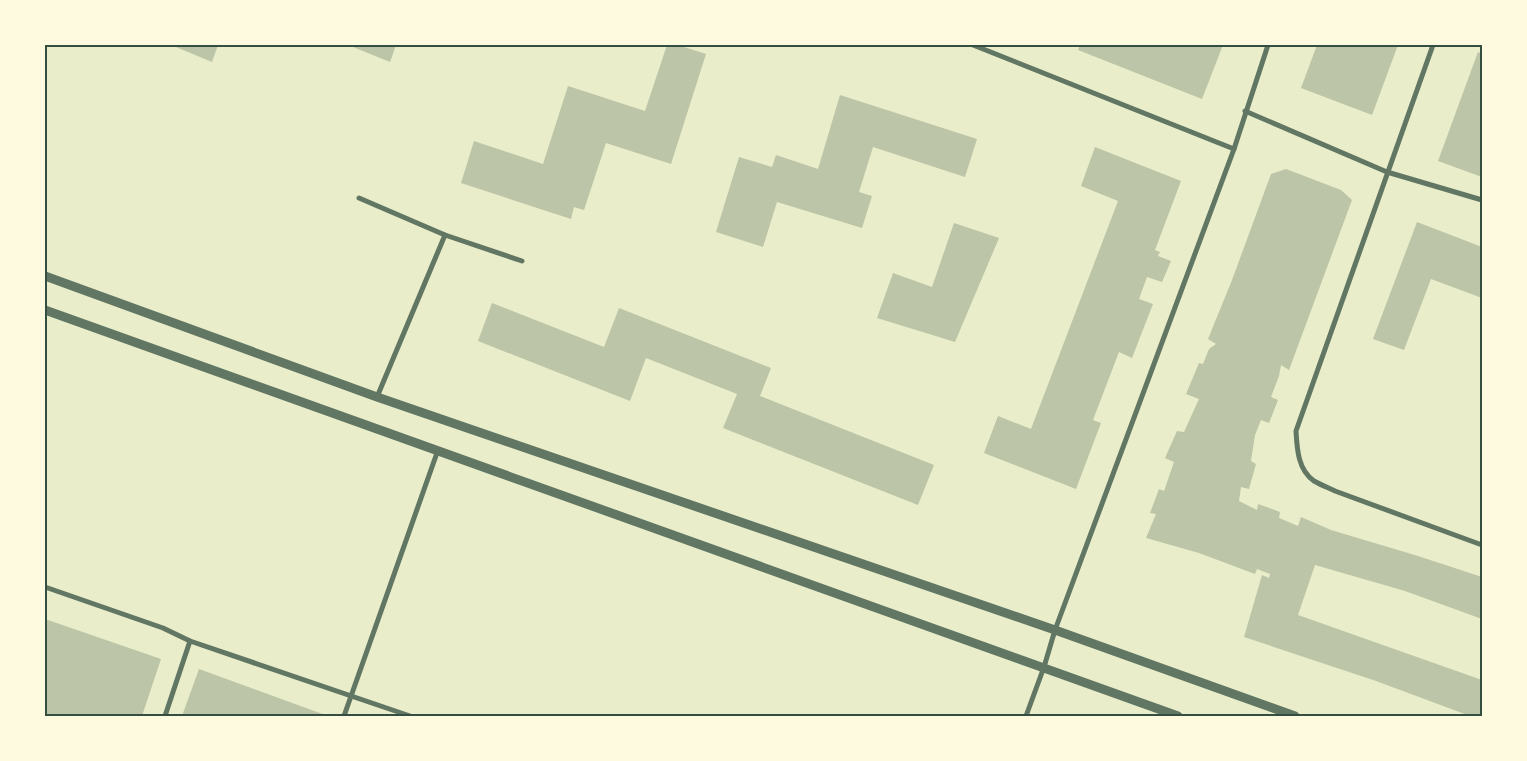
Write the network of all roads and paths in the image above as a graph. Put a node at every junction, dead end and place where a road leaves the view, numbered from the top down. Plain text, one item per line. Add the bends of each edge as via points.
1 (973, 45) edge
2 (1268, 45) edge
3 (1433, 45) edge
4 (1245, 111) junction
5 (1234, 149) junction
6 (1387, 172) junction
7 (359, 198) dead end
8 (1482, 200) edge
9 (445, 235) junction
10 (522, 261) dead end
11 (45, 276) edge
12 (45, 310) edge
13 (377, 397) junction
14 (438, 450) junction
15 (1482, 545) edge
16 (45, 588) edge
17 (1055, 630) junction
18 (190, 641) junction
19 (1044, 667) junction
20 (351, 696) junction
21 (165, 716) edge
22 (344, 716) edge
23 (410, 716) edge
24 (1026, 716) edge
25 (1178, 716) edge
26 (1295, 716) edge

1 - 5 street
2 - 4 street
3 - 6 street
4 - 5 street
4 - 6 street
5 - 17 street
6 - 8 street
6 - 15 street via 1296,431 1297,453 1304,470 1320,484
7 - 9 street
9 - 10 street
9 - 13 street
11 - 13 street
12 - 14 street
13 - 17 street
14 - 19 street
14 - 20 street
16 - 18 street via 163,628
17 - 19 street
17 - 26 street
18 - 20 street
18 - 21 street
19 - 24 street
19 - 25 street
20 - 22 street
20 - 23 street

